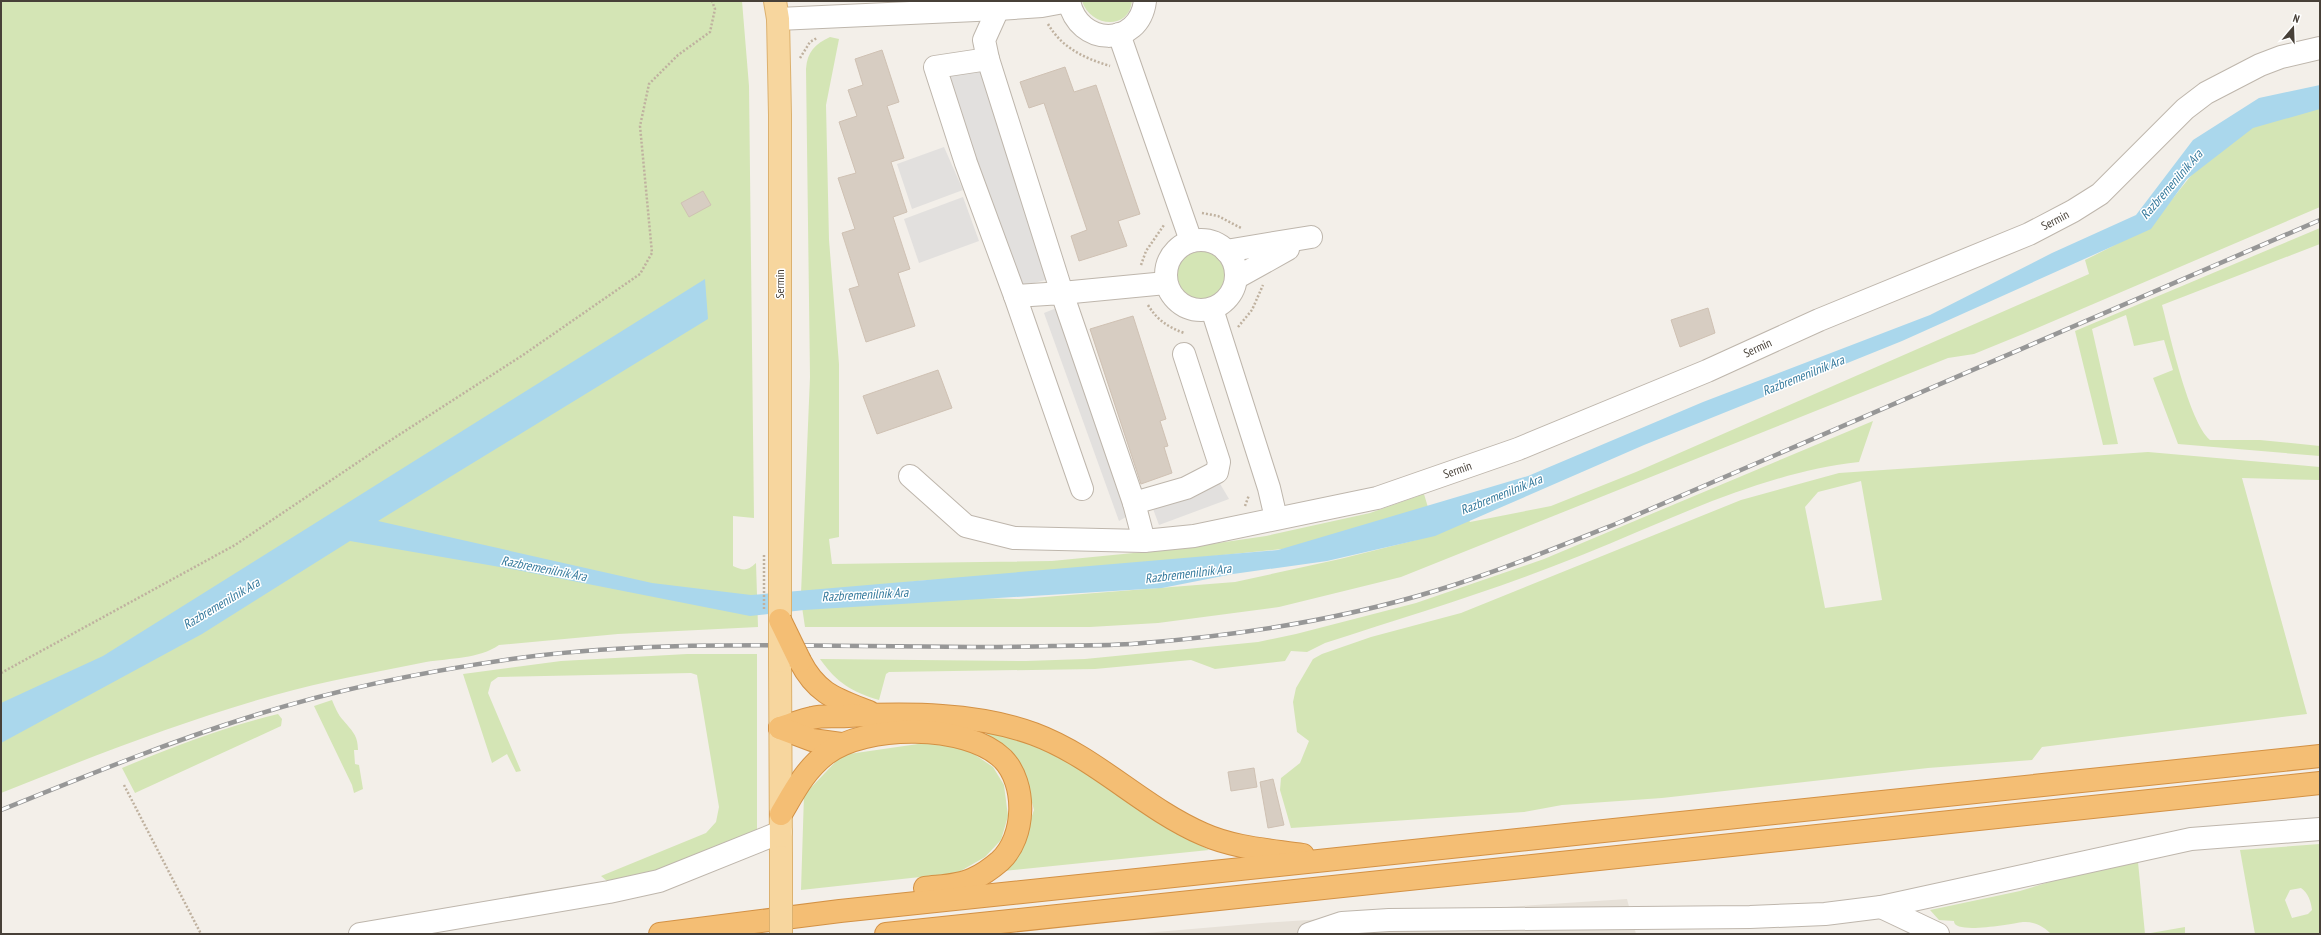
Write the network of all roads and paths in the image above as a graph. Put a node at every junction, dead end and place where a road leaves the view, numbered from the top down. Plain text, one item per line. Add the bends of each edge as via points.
1 (712, 1) edge
2 (1069, 1) edge
3 (1145, 1) edge
4 (998, 9) junction
5 (776, 10) edge
6 (1047, 23) dead end
7 (1119, 34) junction
8 (821, 37) dead end
9 (2320, 48) edge
10 (799, 59) dead end
11 (988, 60) junction
12 (1117, 68) dead end
13 (1168, 220) dead end
14 (1191, 241) junction
15 (1226, 251) junction
16 (1141, 271) dead end
17 (1236, 278) junction
18 (1166, 283) junction
19 (1062, 293) junction
20 (1015, 296) junction
21 (1212, 309) junction
22 (1184, 354) dead end
23 (910, 476) dead end
24 (1082, 489) dead end
25 (1134, 503) junction
26 (1276, 518) junction
27 (1144, 541) junction
28 (780, 620) joint
29 (790, 661) junction
30 (1, 673) edge
31 (875, 715) junction
32 (780, 728) junction
33 (841, 744) junction
34 (2320, 756) edge
35 (2320, 783) edge
36 (124, 785) dead end
37 (781, 823) junction
38 (2320, 829) edge
39 (1336, 860) junction
40 (1881, 907) junction
41 (840, 911) junction
42 (200, 934) edge
43 (360, 934) edge
44 (660, 934) edge
45 (782, 934) edge
46 (886, 934) edge
47 (1309, 934) edge
48 (1938, 934) edge

1 - 30 path via 715,9 710,32 678,55 649,84 640,126 652,253 640,274 523,355 235,545
2 - 4 street, Sermin
2 - 7 street via 1072,12 1086,30 1097,35
3 - 7 street via 1143,13 1137,22
4 - 5 street, Sermin
4 - 11 street via 984,40
5 - 28 main road, Sermin via 780,130
6 - 12 path via 1055,36 1076,53
7 - 14 street
8 - 10 path via 810,42
9 - 26 street, Sermin via 2260,65 2206,93 2185,109 2100,194 2029,234 1819,320 1707,371 1518,449 1377,498
11 - 19 street
11 - 20 street via 935,67 966,163
13 - 16 path via 1157,232 1146,251
14 - 15 street via 1211,242
14 - 18 street via 1171,256 1165,274
15 - 17 street via 1234,263
15 - 17 street via 1311,237
17 - 21 street via 1229,297
18 - 19 street
18 - 21 street via 1173,296 1184,306 1192,310
19 - 20 street
19 - 25 street
20 - 24 street
21 - 26 street via 1269,488
22 - 25 street via 1219,462 1217,472 1186,488
23 - 27 street, Sermin via 966,526 1014,538
25 - 27 street
26 - 27 street, Sermin via 1194,536
28 - 29 highway, bridge
29 - 31 highway via 825,693
29 - 32 main road
31 - 32 highway via 812,718
31 - 39 highway via 967,720 996,724 1034,735 1077,756 1161,812 1204,835 1257,848
32 - 33 highway via 812,740
32 - 37 main road
33 - 37 highway via 825,754 802,777
33 - 41 highway via 891,733 938,733 964,738 988,748 1003,759 1013,772 1022,802 1018,833 1001,860 972,880 946,886 886,893
34 - 39 highway
35 - 46 highway
36 - 42 path
37 - 43 street via 659,881 609,892
37 - 45 main road, bridge
38 - 40 street via 2191,839
39 - 41 highway
40 - 47 street via 1825,914 1750,917 1389,920 1342,923
40 - 48 street
41 - 44 highway

